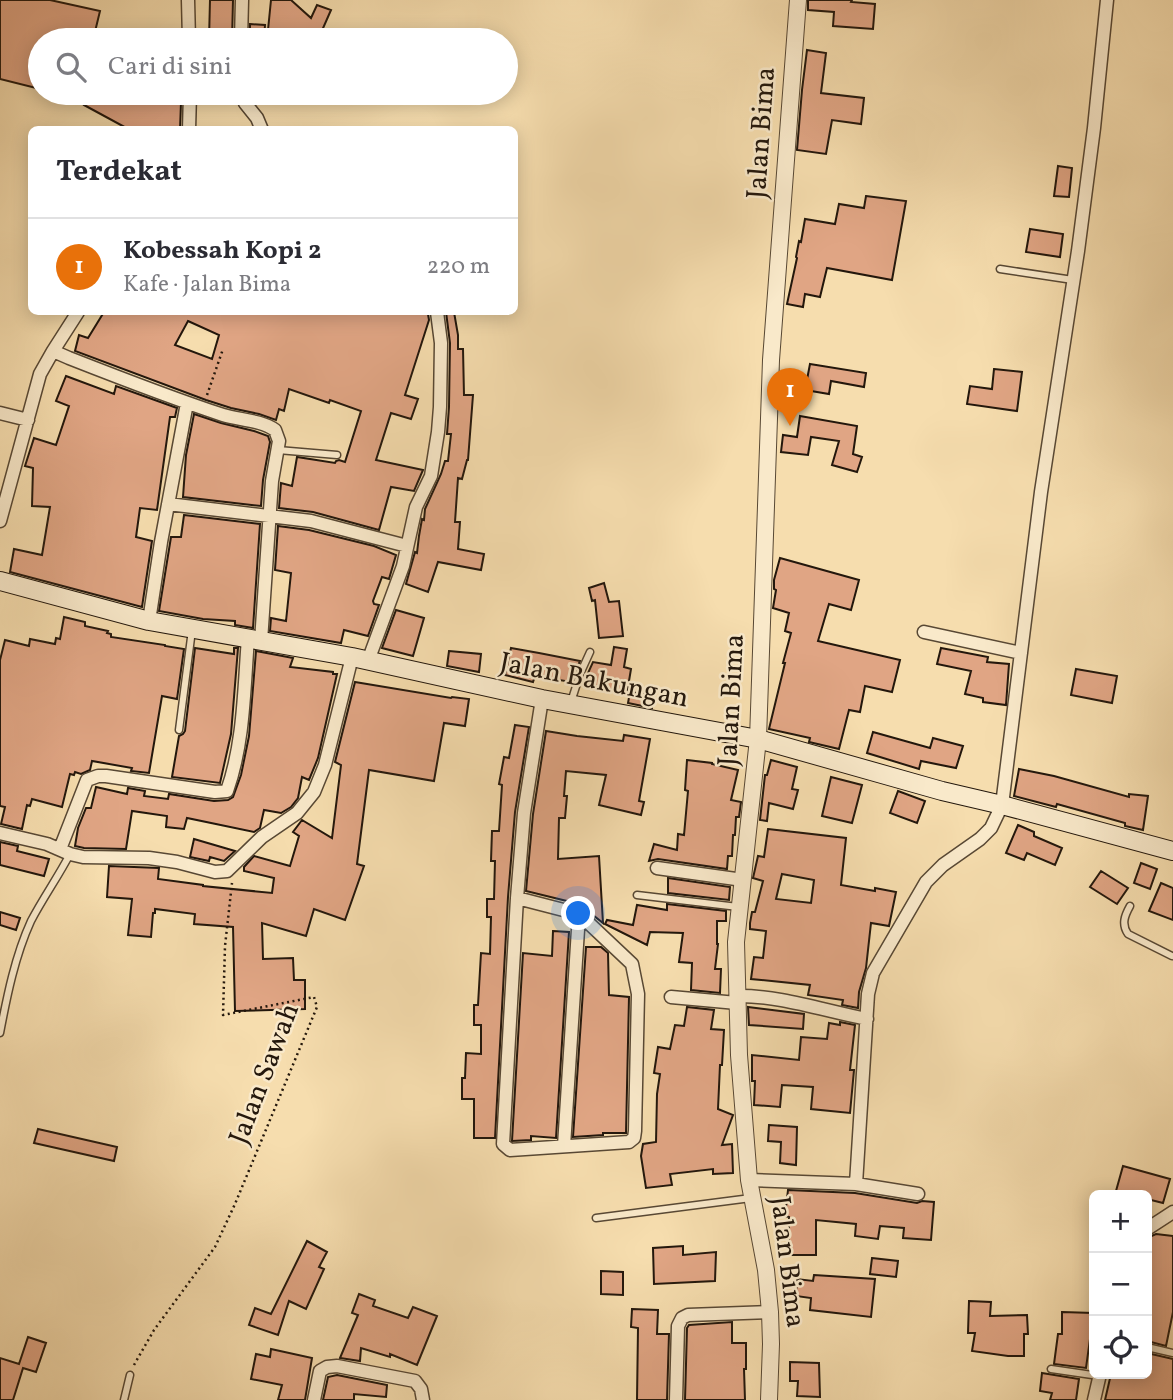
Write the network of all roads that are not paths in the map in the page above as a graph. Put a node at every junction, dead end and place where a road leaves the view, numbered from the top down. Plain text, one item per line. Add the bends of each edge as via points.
1 (188, 0) edge
2 (242, 0) edge
3 (798, 0) edge
4 (1107, 0) edge
5 (189, 28) edge
6 (241, 28) edge
7 (190, 105) edge
8 (246, 105) edge
9 (189, 126) edge
10 (260, 126) edge
11 (1000, 269) dead end
12 (1073, 280) junction
13 (76, 315) edge
14 (437, 315) edge
15 (53, 351) junction
16 (187, 403) junction
17 (0, 413) edge
18 (28, 420) junction
19 (278, 450) junction
20 (337, 455) dead end
21 (168, 504) junction
22 (269, 515) junction
23 (0, 521) edge
24 (407, 546) junction
25 (0, 580) edge
26 (149, 621) junction
27 (192, 628) junction
28 (924, 632) dead end
29 (255, 639) junction
30 (590, 652) dead end
31 (1021, 653) junction
32 (360, 659) junction
33 (542, 699) junction
34 (571, 704) junction
35 (179, 730) dead end
36 (758, 738) junction
37 (1002, 805) junction
38 (0, 833) edge
39 (1173, 851) edge
40 (65, 852) junction
41 (657, 868) dead end
42 (743, 880) junction
43 (637, 895) dead end
44 (517, 898) junction
45 (1130, 906) dead end
46 (740, 907) junction
47 (579, 914) junction
48 (1173, 955) edge
49 (671, 997) dead end
50 (737, 1000) junction
51 (867, 1019) junction
52 (0, 1033) edge
53 (564, 1146) junction
54 (749, 1180) junction
55 (856, 1184) junction
56 (918, 1194) dead end
57 (752, 1197) junction
58 (1173, 1212) edge
59 (596, 1218) dead end
60 (1152, 1226) edge
61 (770, 1312) junction
62 (1152, 1348) edge
63 (1173, 1353) edge
64 (1051, 1369) dead end
65 (1089, 1374) edge
66 (130, 1375) road end
67 (1098, 1379) edge
68 (124, 1400) edge
69 (314, 1400) edge
70 (423, 1400) edge
71 (676, 1400) edge
72 (769, 1400) edge
73 (1094, 1400) edge

1 - 5 street
2 - 6 street
3 - 36 street, Jalan Bima via 771,360
4 - 12 street
7 - 9 street
8 - 10 street
11 - 12 lane
12 - 31 street
13 - 15 street
14 - 24 street via 438,432 431,476 416,507
15 - 16 street
15 - 18 street via 40,374
16 - 19 street via 272,427
16 - 21 street
17 - 18 street
18 - 23 street
19 - 20 lane
19 - 22 street
21 - 22 street
21 - 26 street
22 - 24 street
22 - 29 street
24 - 32 street via 403,566
25 - 26 main road, Jalan Bakungan
26 - 27 main road, Jalan Bakungan
27 - 29 main road, Jalan Bakungan
27 - 35 lane
28 - 31 street
29 - 32 main road, Jalan Bakungan
29 - 40 street via 227,791 92,778 87,780
30 - 34 lane
31 - 37 street
32 - 33 main road, Jalan Bakungan
32 - 40 street via 314,792 304,806 227,871 149,858
33 - 34 main road, Jalan Bakungan
33 - 44 street via 524,813
34 - 36 main road, Jalan Bakungan
36 - 37 main road, Jalan Bakungan
36 - 42 street, Jalan Bima
37 - 39 main road, Jalan Bakungan
37 - 51 street via 980,839 926,882 873,973
38 - 40 street
40 - 52 lane via 27,931
41 - 42 street
42 - 46 street, Jalan Bima
43 - 46 lane
44 - 47 street
44 - 53 street via 503,1144 510,1150
45 - 48 lane via 1124,924 1128,934
46 - 50 street, Jalan Bima
47 - 53 street
47 - 53 street via 632,964 638,994 635,1131 629,1142
49 - 50 street
50 - 51 street via 750,996 775,999
50 - 54 street, Jalan Bima
51 - 55 street
54 - 55 street
54 - 57 street, Jalan Bima
55 - 56 street
57 - 59 lane
57 - 61 street, Jalan Bima
58 - 60 street
61 - 71 street via 682,1318
61 - 72 street, Jalan Bima
62 - 63 lane
64 - 65 lane
66 - 68 lane
67 - 73 street
69 - 70 street via 320,1371 337,1366 415,1381

